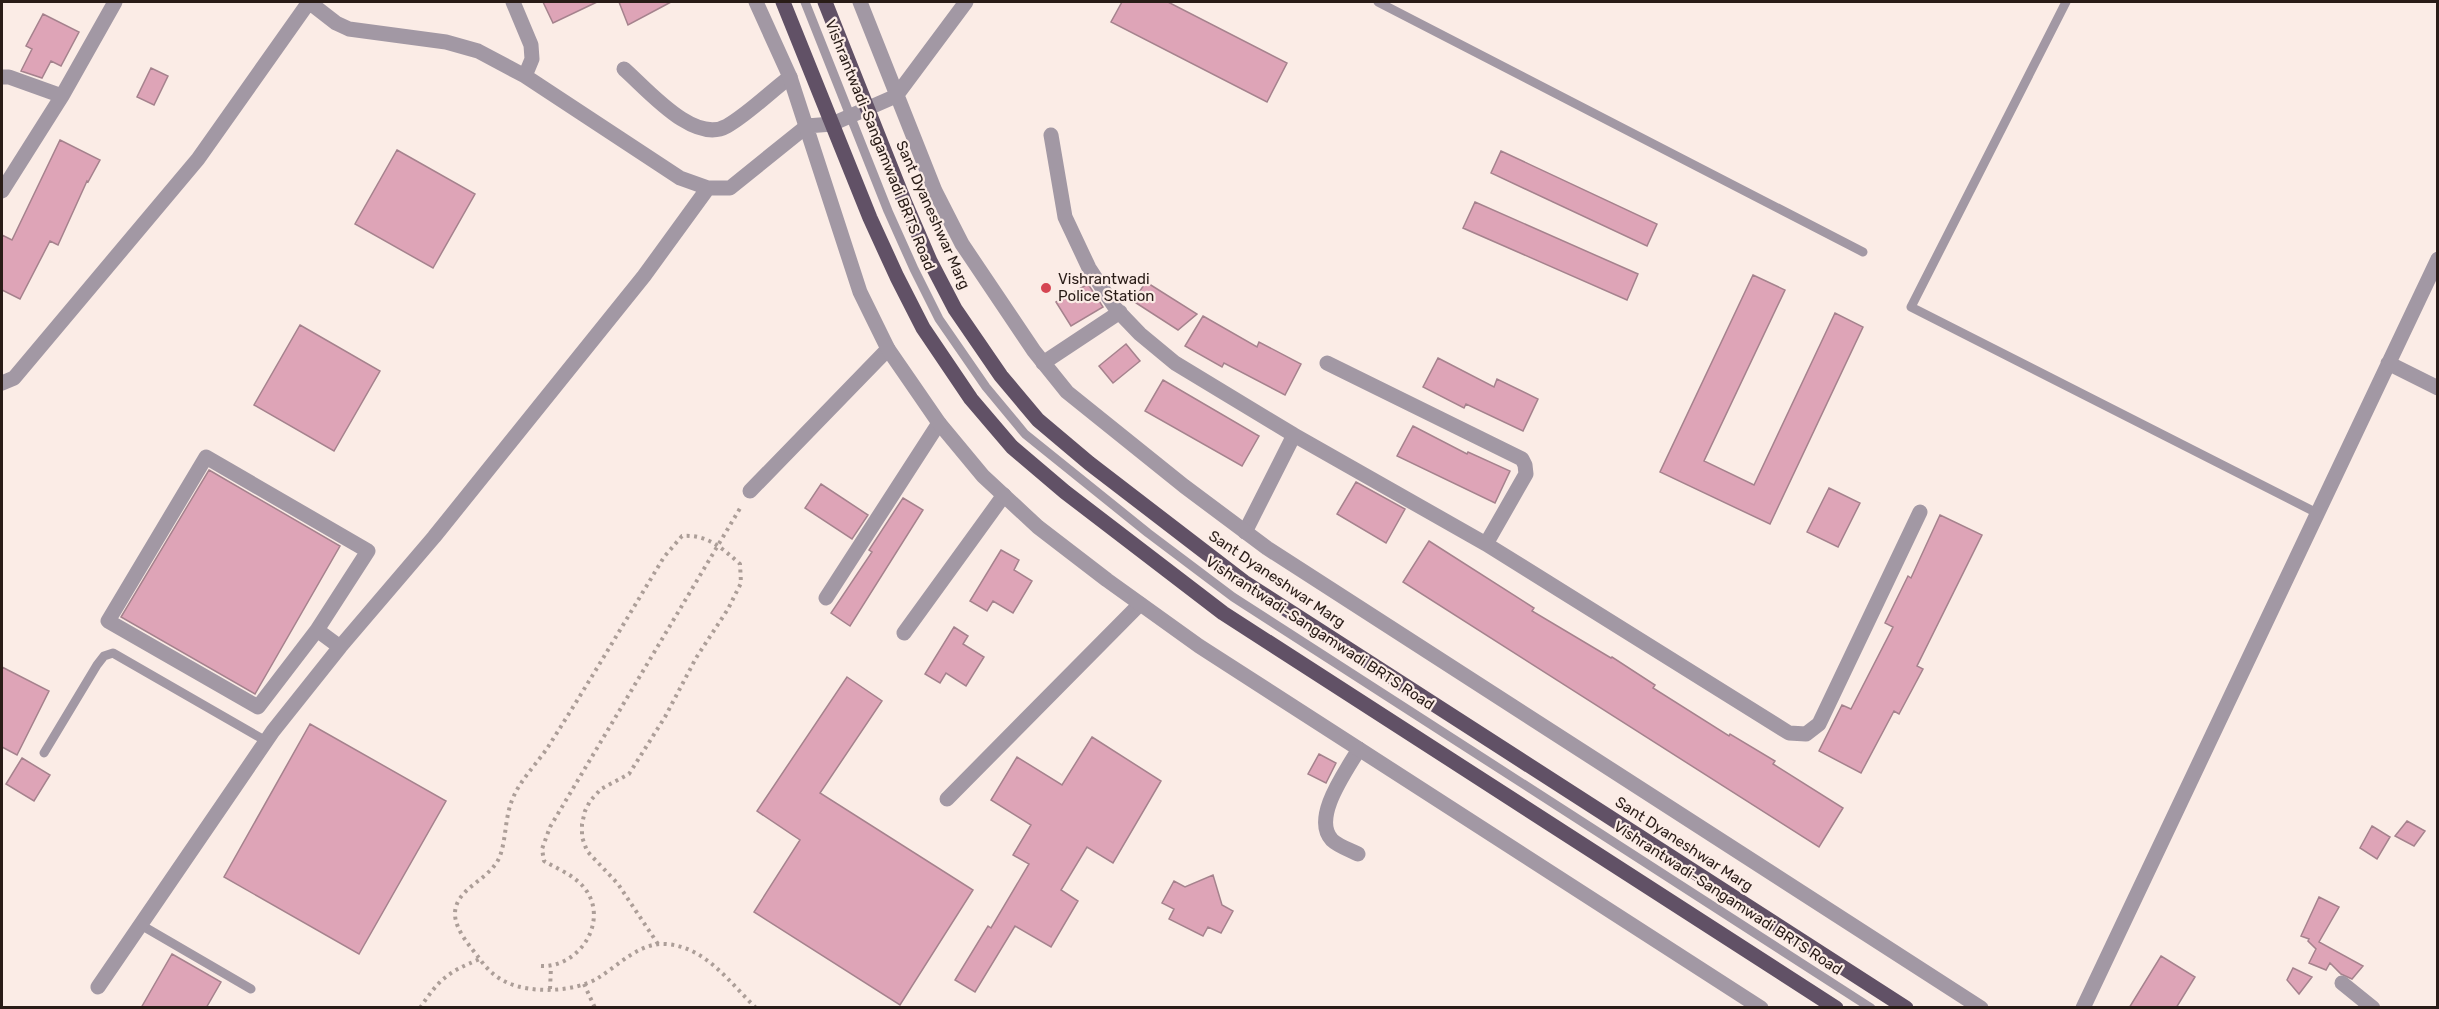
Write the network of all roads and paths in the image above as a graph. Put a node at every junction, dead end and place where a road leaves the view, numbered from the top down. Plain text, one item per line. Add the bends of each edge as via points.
1 (115, 2) edge
2 (309, 2) edge
3 (513, 2) edge
4 (756, 2) edge
5 (783, 2) edge
6 (805, 2) edge
7 (825, 2) edge
8 (860, 2) edge
9 (966, 2) edge
10 (1378, 2) edge
11 (2066, 2) edge
12 (624, 69) dead end
13 (525, 76) junction
14 (2, 77) edge
15 (790, 77) junction
16 (62, 96) junction
17 (897, 96) junction
18 (867, 109) junction
19 (850, 117) junction
20 (832, 124) junction
21 (807, 126) junction
22 (1051, 135) dead end
23 (708, 188) junction
24 (2, 191) edge
25 (1863, 252) dead end
26 (2438, 259) edge
27 (1120, 312) junction
28 (888, 349) junction
29 (1043, 363) junction
30 (1327, 363) dead end
31 (2388, 363) junction
32 (2, 383) edge
33 (2438, 388) edge
34 (939, 423) junction
35 (1294, 435) junction
36 (750, 491) joint
37 (1004, 495) junction
38 (1920, 512) dead end
39 (2317, 513) junction
40 (1245, 532) junction
41 (1486, 544) junction
42 (718, 545) junction
43 (826, 598) dead end
44 (1140, 603) junction
45 (316, 630) junction
46 (904, 633) dead end
47 (340, 647) junction
48 (266, 741) junction
49 (1359, 749) junction
50 (44, 753) dead end
51 (947, 800) dead end
52 (1358, 854) dead end
53 (141, 925) junction
54 (658, 944) junction
55 (480, 959) junction
56 (541, 966) dead end
57 (551, 967) junction
58 (2342, 983) dead end
59 (584, 984) junction
60 (98, 987) dead end
61 (251, 989) dead end
62 (550, 989) junction
63 (420, 1008) edge
64 (595, 1008) edge
65 (756, 1008) edge
66 (1761, 1008) edge
67 (1836, 1008) edge
68 (1871, 1008) edge
69 (1906, 1008) edge
70 (1981, 1008) edge
71 (2083, 1008) edge
72 (2373, 1008) edge

1 - 16 street
2 - 13 street via 349,29 461,45
2 - 32 street via 198,159 14,378
3 - 13 street via 531,45 532,59
4 - 15 street
5 - 20 main road
6 - 19 lane, Vishrantwadi-Sangamwadi BRTS Road
7 - 18 main road, Sant Dyaneshwar Marg
8 - 17 street
9 - 17 street
10 - 25 lane
11 - 39 lane via 1911,307
12 - 15 street via 681,119 702,130 726,127
13 - 23 street via 680,178
14 - 16 street
15 - 21 street
16 - 24 street
17 - 18 street
17 - 29 street via 935,191 962,244
18 - 19 street
18 - 69 main road, Sant Dyaneshwar Marg via 905,203 955,309 1001,376 1038,420 1244,582
19 - 20 street
19 - 68 lane, Vishrantwadi-Sangamwadi BRTS Road via 888,211 939,319 986,387 1025,434 1233,597
20 - 21 street
20 - 67 main road via 870,218 923,328 971,399 1012,447 1223,613
21 - 23 street via 730,188
21 - 28 street via 860,292
22 - 27 street via 1065,217 1089,268
23 - 47 street via 644,276
26 - 31 street
27 - 29 street
27 - 35 street via 1175,363
28 - 34 street
28 - 36 street
29 - 40 street via 1067,392
30 - 41 street via 1522,459 1526,474
31 - 33 street
31 - 39 street
34 - 37 street
34 - 43 street
35 - 40 street
35 - 41 street
36 - 42 path
37 - 44 street via 1038,527
37 - 46 street
38 - 41 street via 1819,724 1806,734 1789,733
39 - 71 street
40 - 70 street
42 - 54 path via 740,564 741,583 629,774 601,789 585,811 582,824 587,851 618,884
42 - 55 path via 695,535 682,536 664,557 521,784 511,803 499,858 485,878 466,888 455,915 461,934
42 - 57 path via 550,826 542,849 544,861 578,881 587,891 595,912 594,926 586,941 570,959
44 - 49 street via 1199,646
44 - 51 street
45 - 45 street via 258,706 108,621 206,457 368,551
45 - 47 street
47 - 48 street
48 - 50 lane via 113,653 97,665
48 - 53 street
49 - 52 street via 1327,804 1326,821 1333,841
49 - 66 street
53 - 60 street
53 - 61 lane
54 - 59 path via 630,955
54 - 65 path via 704,956
55 - 62 path via 508,983
55 - 63 path via 454,970 435,985
56 - 57 path
57 - 62 path
58 - 72 street
59 - 62 path
59 - 64 path

